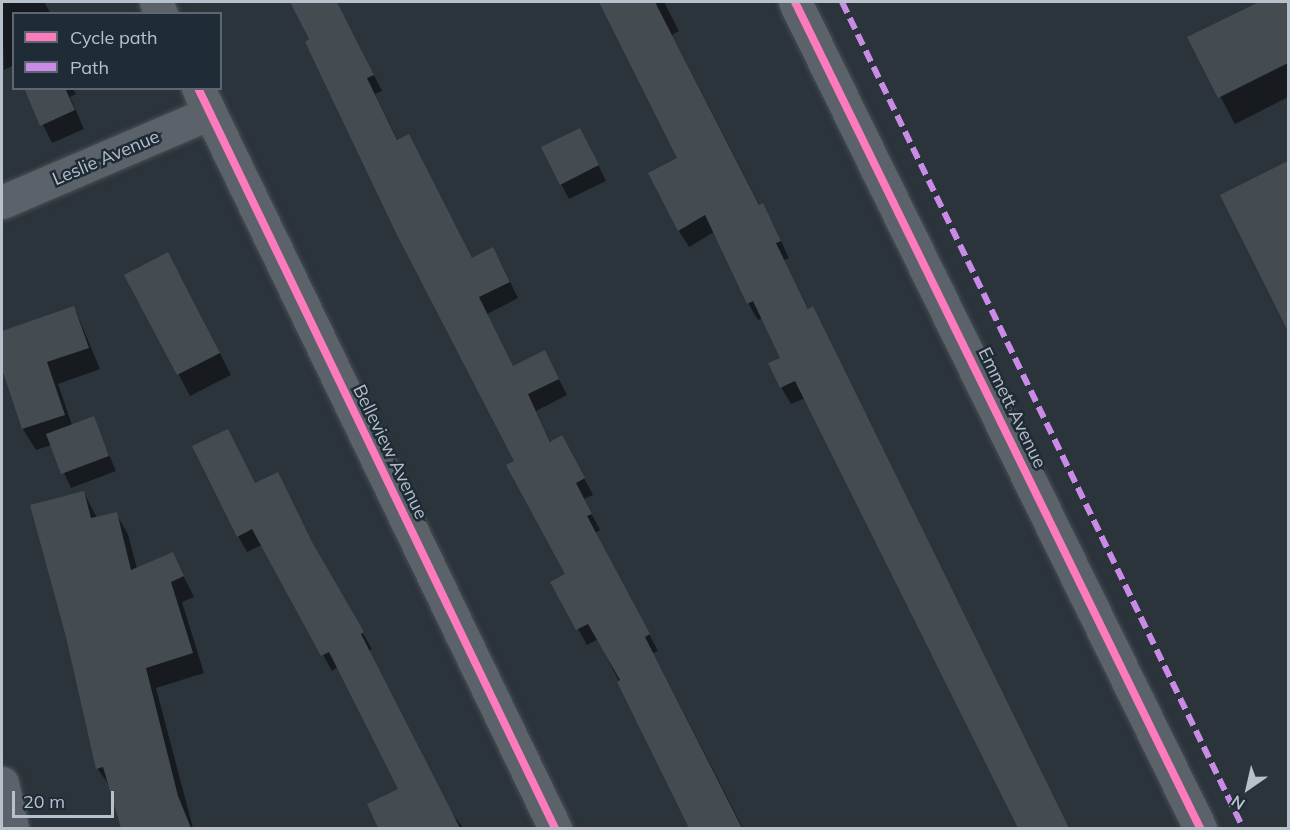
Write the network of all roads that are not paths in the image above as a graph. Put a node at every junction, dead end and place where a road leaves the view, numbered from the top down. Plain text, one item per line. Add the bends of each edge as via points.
1 (795, 2) edge
2 (204, 101) edge
3 (2, 202) edge
4 (2, 783) edge
5 (12, 828) edge
6 (555, 828) edge
7 (1200, 828) edge

1 - 7 street, Emmett Avenue
2 - 3 street, Leslie Avenue
2 - 6 street, Belleview Avenue
4 - 5 street

